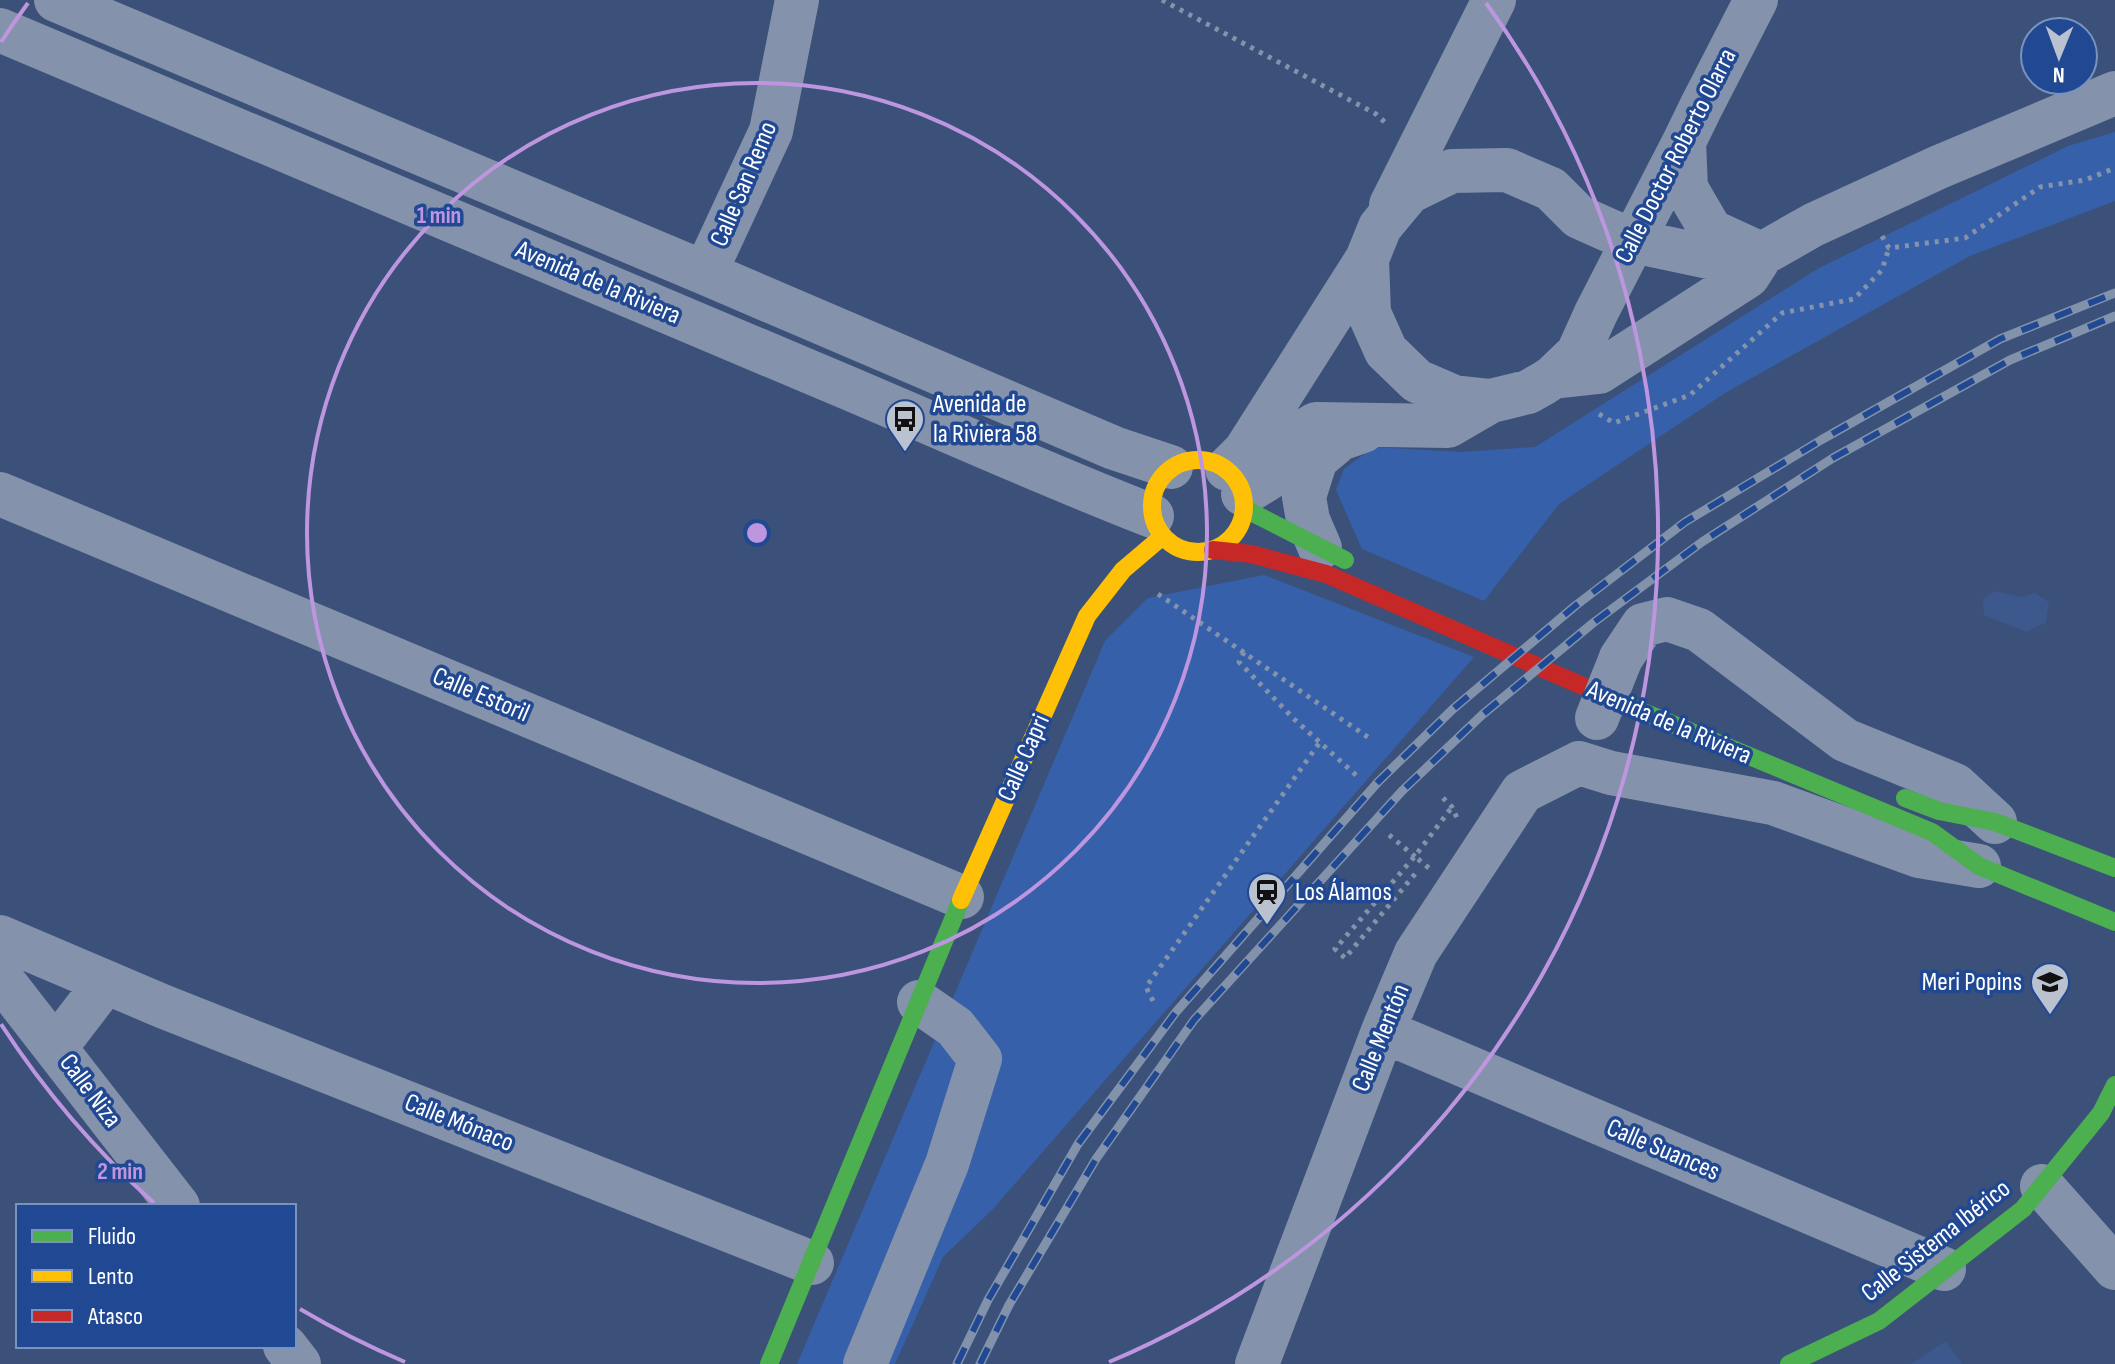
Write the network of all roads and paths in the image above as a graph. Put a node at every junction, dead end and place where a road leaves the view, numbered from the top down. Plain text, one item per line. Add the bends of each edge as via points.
1 (56, 0) edge
2 (797, 0) edge
3 (1162, 0) edge
4 (1494, 0) edge
5 (1756, 0) edge
6 (103, 9) edge
7 (0, 30) edge
8 (77, 62) junction
9 (2115, 93) edge
10 (1684, 142) junction
11 (1417, 154) junction
12 (2115, 168) edge
13 (1861, 203) junction
14 (1579, 217) junction
15 (1633, 241) junction
16 (1374, 243) junction
17 (1889, 248) junction
18 (1762, 254) junction
19 (705, 273) junction
20 (1596, 313) junction
21 (1549, 380) junction
22 (1491, 401) junction
23 (1382, 425) junction
24 (1171, 467) junction
25 (1238, 491) junction
26 (0, 494) edge
27 (1158, 526) junction
28 (1213, 550) junction
29 (1339, 557) joint
30 (1123, 570) junction
31 (1244, 652) junction
32 (1609, 666) junction
33 (1711, 721) dead end
34 (1372, 740) dead end
35 (1320, 742) junction
36 (1579, 763) junction
37 (1357, 776) dead end
38 (1882, 789) dead end
39 (1443, 798) dead end
40 (1452, 807) junction
41 (1995, 822) junction
42 (1453, 829) dead end
43 (1389, 835) dead end
44 (1433, 852) dead end
45 (1416, 858) junction
46 (1979, 866) junction
47 (2115, 868) edge
48 (1430, 869) dead end
49 (962, 897) junction
50 (2115, 922) edge
51 (0, 937) edge
52 (0, 977) edge
53 (105, 983) junction
54 (1153, 1001) dead end
55 (919, 1002) junction
56 (1383, 1031) junction
57 (56, 1047) junction
58 (2115, 1085) edge
59 (2042, 1186) junction
60 (176, 1204) edge
61 (812, 1263) junction
62 (2115, 1268) edge
63 (1944, 1269) junction
64 (287, 1348) edge
65 (299, 1364) edge
66 (769, 1364) edge
67 (865, 1364) edge
68 (1257, 1364) edge
69 (1789, 1364) edge

1 - 6 street, Avenida de la Riviera
2 - 19 street, Calle San Remo via 771,131
3 - 11 path via 1376,114
4 - 11 street
5 - 10 street, Calle Doctor Roberto Olarra
6 - 8 street
6 - 19 street, Avenida de la Riviera
7 - 8 street, Avenida de la Riviera
8 - 27 street, Avenida de la Riviera via 932,423
9 - 13 street
10 - 15 street, Calle Doctor Roberto Olarra
10 - 18 street via 1686,188 1711,231
11 - 16 street
12 - 17 path via 2085,180 2040,187 1965,238
13 - 17 path
13 - 18 street
14 - 15 street
14 - 16 street via 1551,189 1507,170 1452,171 1409,192
14 - 20 street via 1599,266
15 - 18 street via 1718,259
15 - 20 street, Calle Doctor Roberto Olarra
16 - 22 street via 1369,313 1386,351 1417,381 1454,397
16 - 25 street via 1245,451
17 - 21 path via 1882,270 1854,299 1782,313 1690,395 1614,423
18 - 21 street via 1748,276 1599,372
19 - 24 street, Avenida de la Riviera via 1099,442
20 - 21 street via 1578,353
21 - 22 street via 1528,392
22 - 23 street via 1448,426
23 - 25 street via 1316,424 1297,435 1269,478
23 - 29 street via 1340,439 1316,459 1304,497 1308,520
24 - 25 street via 1200,459 1214,462
24 - 27 street via 1154,489
25 - 28 street via 1242,522
25 - 29 street
26 - 49 street, Calle Estoril
27 - 28 street via 1173,545 1186,551
27 - 30 street, Calle Capri
28 - 46 street, Avenida de la Riviera via 1326,574 1932,832
30 - 31 path
30 - 49 street, Calle Capri via 1087,616
31 - 34 path
31 - 35 path via 1239,662
32 - 33 street, Avenida de la Riviera
32 - 36 street, bridge
32 - 41 street via 1643,625 1667,619 1699,630 1845,740 1955,785
35 - 37 path
35 - 54 path via 1146,987
36 - 46 street via 1773,803 1919,856
36 - 56 street, Calle Mentón via 1522,792 1416,953
38 - 41 street via 1939,811
39 - 40 path
40 - 42 path via 1457,818
40 - 45 path
41 - 47 street
43 - 45 path
44 - 45 path via 1345,958 1335,949
45 - 48 path, bridge
46 - 50 street, Avenida de la Riviera
49 - 55 street, Calle Capri
51 - 53 street, Calle Mónaco
52 - 57 street, Calle Niza
53 - 57 street
53 - 61 street, Calle Mónaco
55 - 61 street, Calle Capri
55 - 67 street via 955,1027 980,1059 947,1164
56 - 63 street, Calle Suances
56 - 68 street, Calle Mentón
57 - 60 street, Calle Niza
58 - 59 street, Calle Sistema Ibérico via 2101,1113
59 - 62 street
59 - 63 street, Calle Sistema Ibérico via 2023,1209
61 - 66 street, Calle Capri
63 - 69 street, Calle Sistema Ibérico via 1879,1321
64 - 65 street

